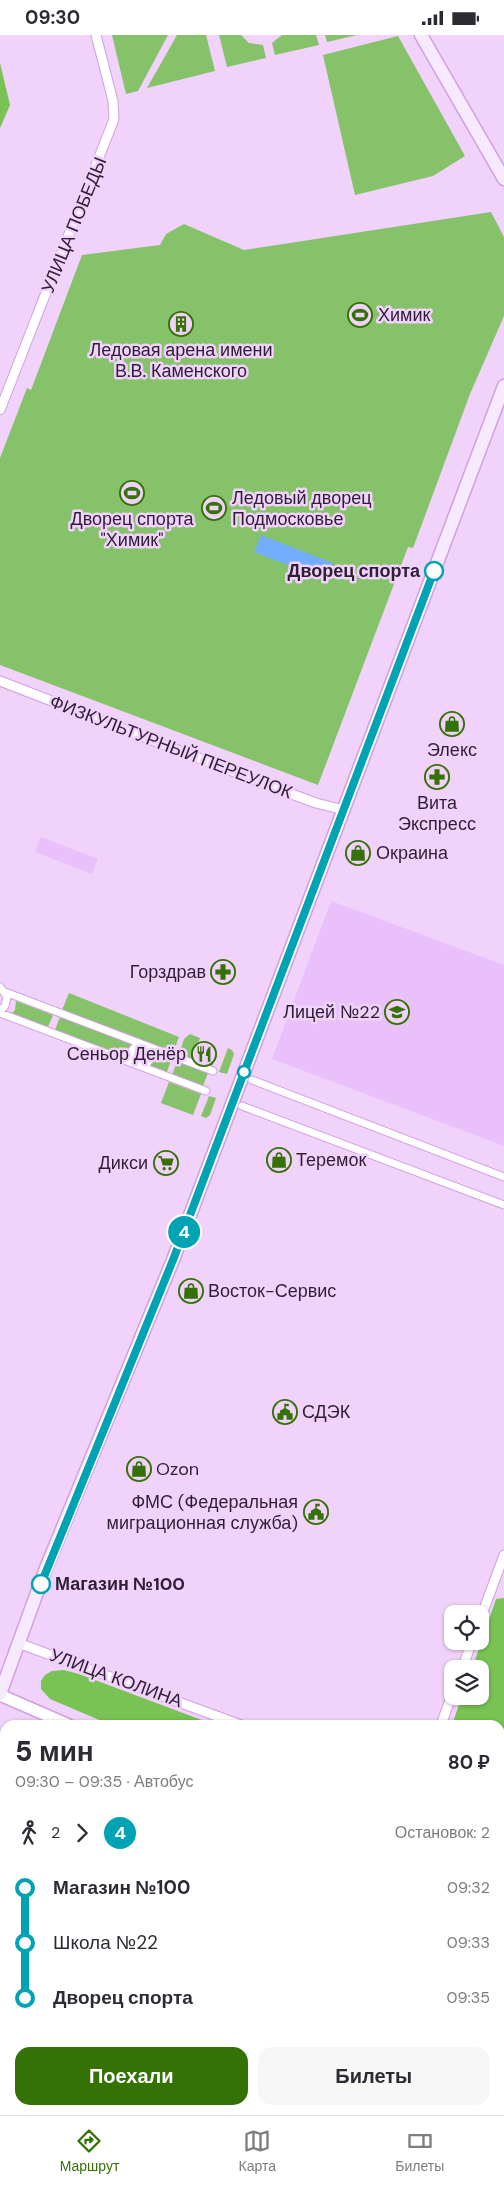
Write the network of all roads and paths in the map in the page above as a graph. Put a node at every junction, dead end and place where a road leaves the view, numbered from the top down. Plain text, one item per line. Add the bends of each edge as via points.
1 (96, 35) edge
2 (421, 35) edge
3 (504, 179) edge
4 (504, 386) edge
5 (0, 410) edge
6 (0, 681) edge
7 (344, 810) junction
8 (3, 990) edge
9 (0, 1012) edge
10 (144, 1045) junction
11 (137, 1064) junction
12 (213, 1071) dead end
13 (252, 1080) dead end
14 (206, 1091) dead end
15 (242, 1105) dead end
16 (504, 1177) edge
17 (504, 1205) edge
18 (504, 1555) edge
19 (486, 1605) edge
20 (18, 1643) junction
21 (0, 1694) edge
22 (448, 1705) edge
23 (59, 1720) edge
24 (227, 1720) edge
25 (443, 1720) edge

1 - 5 street, УЛИЦА ПОБЕДЫ via 113,101 114,119
2 - 3 main road
4 - 7 main road
6 - 7 street, ФИЗКУЛЬТУРНЫЙ ПЕРЕУЛОК via 285,791
7 - 20 main road via 173,1260
8 - 9 street via 7,1002
8 - 10 street
9 - 11 street
10 - 11 street via 135,1047 131,1053
10 - 11 street via 151,1052 150,1059 146,1064
10 - 12 street
11 - 14 street
13 - 16 street
15 - 17 street
18 - 19 street
20 - 21 main road
20 - 24 street, УЛИЦА КОЛИНА
21 - 23 street
22 - 25 street

